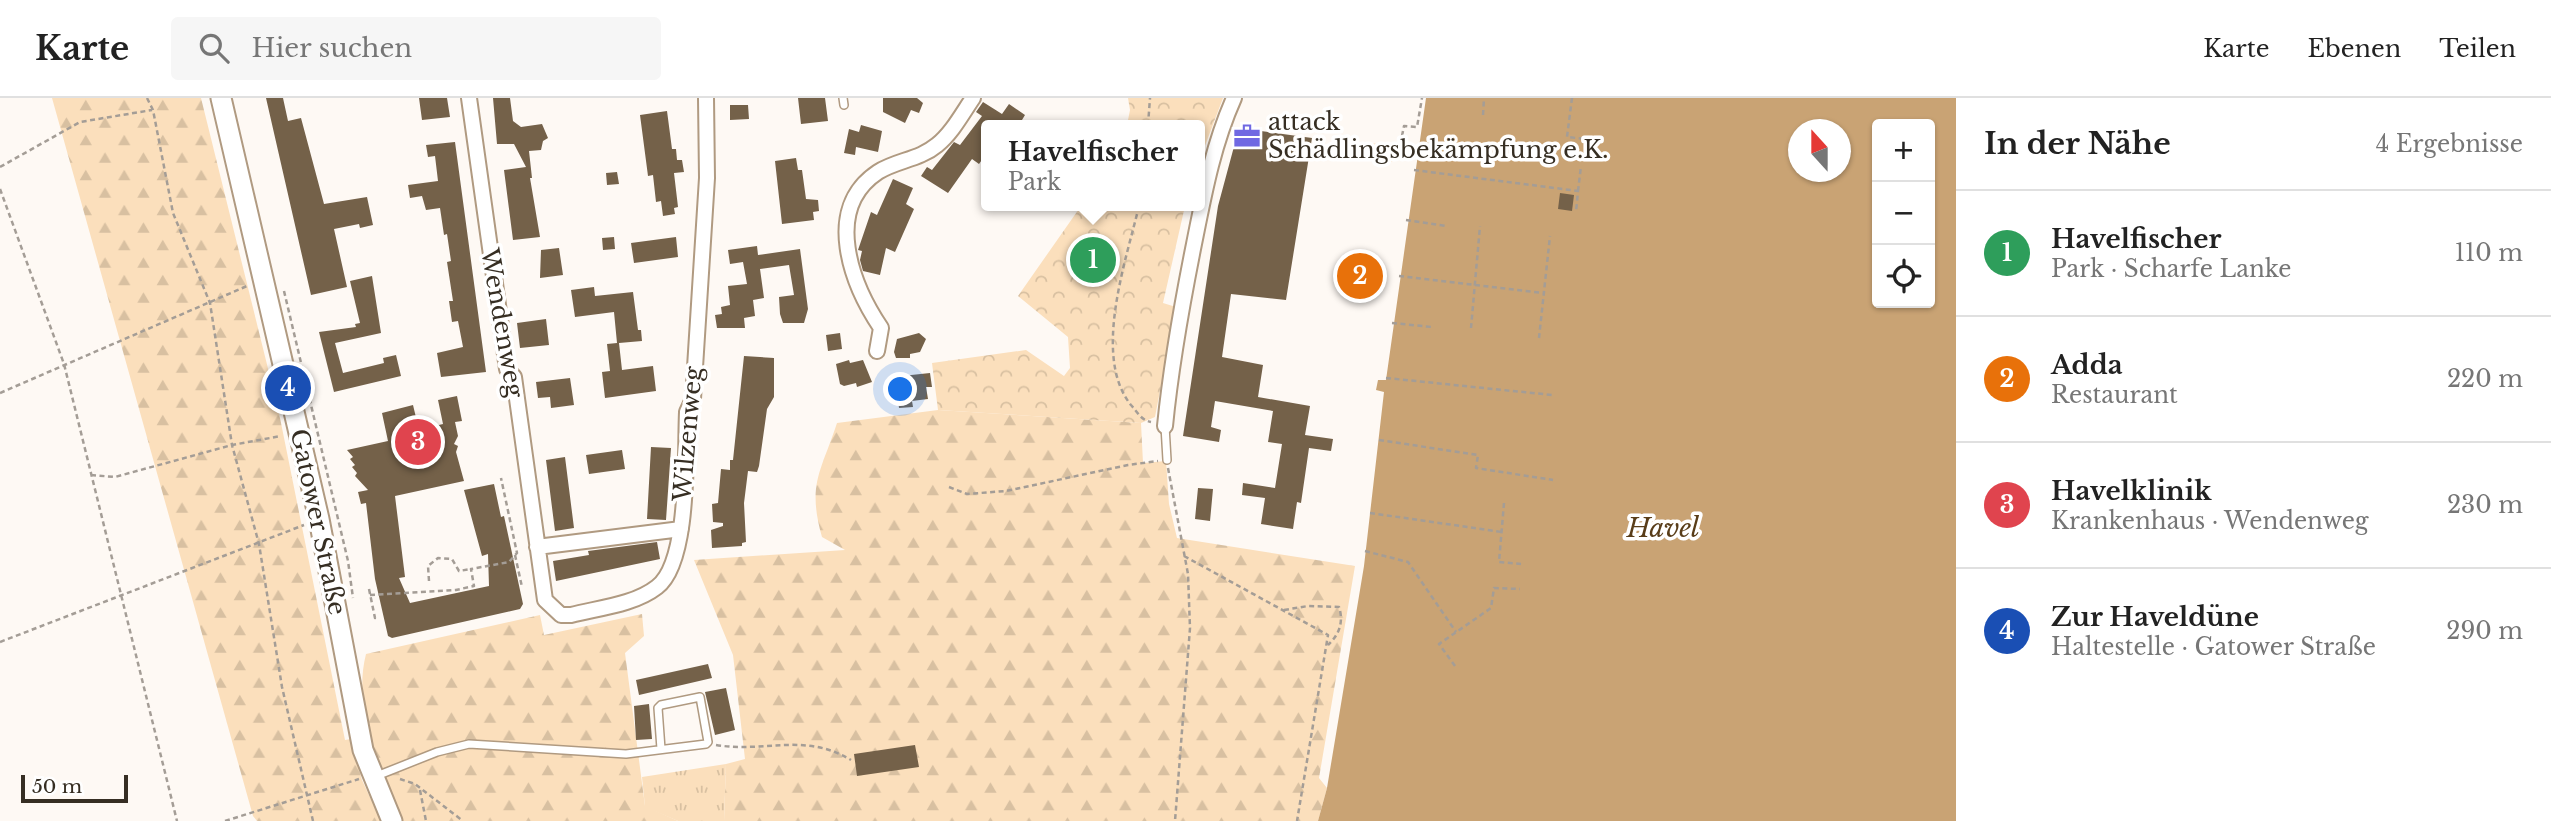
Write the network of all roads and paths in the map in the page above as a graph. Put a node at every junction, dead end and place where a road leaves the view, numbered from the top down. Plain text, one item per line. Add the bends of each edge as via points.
1 (147, 98) edge
2 (221, 98) edge
3 (469, 98) edge
4 (706, 98) edge
5 (973, 98) edge
6 (1234, 98) edge
7 (1422, 98) edge
8 (1484, 98) edge
9 (1572, 98) edge
10 (1149, 100) edge
11 (153, 110) junction
12 (1483, 116) dead end
13 (1148, 120) edge
14 (1402, 136) dead end
15 (1595, 140) dead end
16 (1580, 166) dead end
17 (0, 167) edge
18 (1414, 170) dead end
19 (0, 189) edge
20 (1205, 191) edge
21 (1578, 191) junction
22 (1138, 211) edge
23 (1201, 211) edge
24 (1576, 212) dead end
25 (1406, 220) dead end
26 (1447, 226) dead end
27 (1480, 226) dead end
28 (1550, 236) dead end
29 (1399, 275) dead end
30 (264, 278) junction
31 (1475, 286) junction
32 (1543, 293) junction
33 (209, 303) junction
34 (1392, 323) dead end
35 (1432, 327) dead end
36 (1471, 328) dead end
37 (1539, 338) dead end
38 (877, 351) dead end
39 (64, 364) junction
40 (1386, 378) dead end
41 (0, 393) edge
42 (1552, 394) dead end
43 (1165, 426) junction
44 (318, 429) dead end
45 (298, 433) junction
46 (1379, 440) dead end
47 (232, 445) junction
48 (1167, 460) junction
49 (91, 475) junction
50 (502, 478) dead end
51 (1553, 481) dead end
52 (949, 487) dead end
53 (1504, 503) dead end
54 (1370, 513) dead end
55 (319, 519) junction
56 (681, 529) junction
57 (1502, 532) junction
58 (259, 544) junction
59 (537, 547) junction
60 (1365, 551) dead end
61 (515, 555) junction
62 (1184, 556) junction
63 (1521, 564) dead end
64 (471, 569) junction
65 (429, 580) dead end
66 (522, 587) dead end
67 (369, 589) dead end
68 (1520, 589) dead end
69 (351, 590) dead end
70 (119, 594) junction
71 (370, 594) junction
72 (1284, 610) junction
73 (379, 618) dead end
74 (1456, 632) junction
75 (0, 642) edge
76 (1326, 647) junction
77 (1455, 666) dead end
78 (706, 744) junction
79 (661, 749) junction
80 (851, 760) dead end
81 (379, 776) junction
82 (420, 787) junction
83 (306, 794) junction
84 (177, 821) edge
85 (225, 821) edge
86 (313, 821) edge
87 (392, 821) edge
88 (426, 821) edge
89 (463, 821) edge
90 (1175, 821) edge
91 (1297, 821) edge

1 - 11 path
2 - 30 main road, Gatower Straße
3 - 59 street, Wendenweg via 494,290 507,369 514,377
4 - 56 street, Wilzenweg via 706,178
5 - 38 street via 939,143 925,154 880,171 854,204 846,238 849,261 860,295 881,328
6 - 20 street
7 - 14 path via 1417,127 1404,126
8 - 12 path
9 - 15 path via 1567,137
10 - 13 path
11 - 17 path via 80,122
11 - 33 path via 173,213
16 - 21 path
18 - 21 path
19 - 39 path
21 - 24 path
22 - 43 path via 1116,300 1112,346 1123,395 1144,420
23 - 43 street
25 - 26 path
27 - 31 path
28 - 32 path
29 - 31 path
30 - 33 path
30 - 45 main road, Gatower Straße
31 - 32 path
31 - 36 path
32 - 37 path
33 - 39 path
33 - 47 path
34 - 35 path
39 - 41 path
39 - 49 path
40 - 42 path
43 - 48 lane
44 - 69 path
45 - 47 path
45 - 55 main road, Gatower Straße
46 - 51 path via 1478,455 1476,468
47 - 49 path via 115,477
47 - 58 path
48 - 52 path via 1006,491 967,494
48 - 62 path
49 - 70 path
50 - 61 path
53 - 57 path
54 - 57 path
55 - 58 path
55 - 81 main road, Gatower Straße via 358,726
56 - 59 street
56 - 59 street, Wilzenweg via 672,569 659,586 640,597 571,615 561,615 545,600
57 - 63 path via 1499,562
58 - 70 path
58 - 83 path via 282,687
60 - 74 path via 1408,562
61 - 64 path via 509,562
61 - 66 path
62 - 72 path
62 - 90 path via 1190,628
64 - 65 path via 459,571 452,559 438,558 428,566
64 - 71 path via 474,586
67 - 71 path
68 - 74 path via 1494,588 1491,608
70 - 75 path
70 - 84 path
71 - 73 path via 375,618
72 - 76 path via 1328,635
72 - 76 path via 1339,607 1338,636
74 - 77 path via 1440,644
76 - 91 path
78 - 79 lane
78 - 79 lane via 700,697 696,697 658,708
78 - 80 path via 832,748
79 - 81 lane via 626,754 469,744
81 - 82 path
81 - 83 path
81 - 87 main road, Gatower Straße
82 - 88 path
82 - 89 path
83 - 85 path
83 - 86 path

